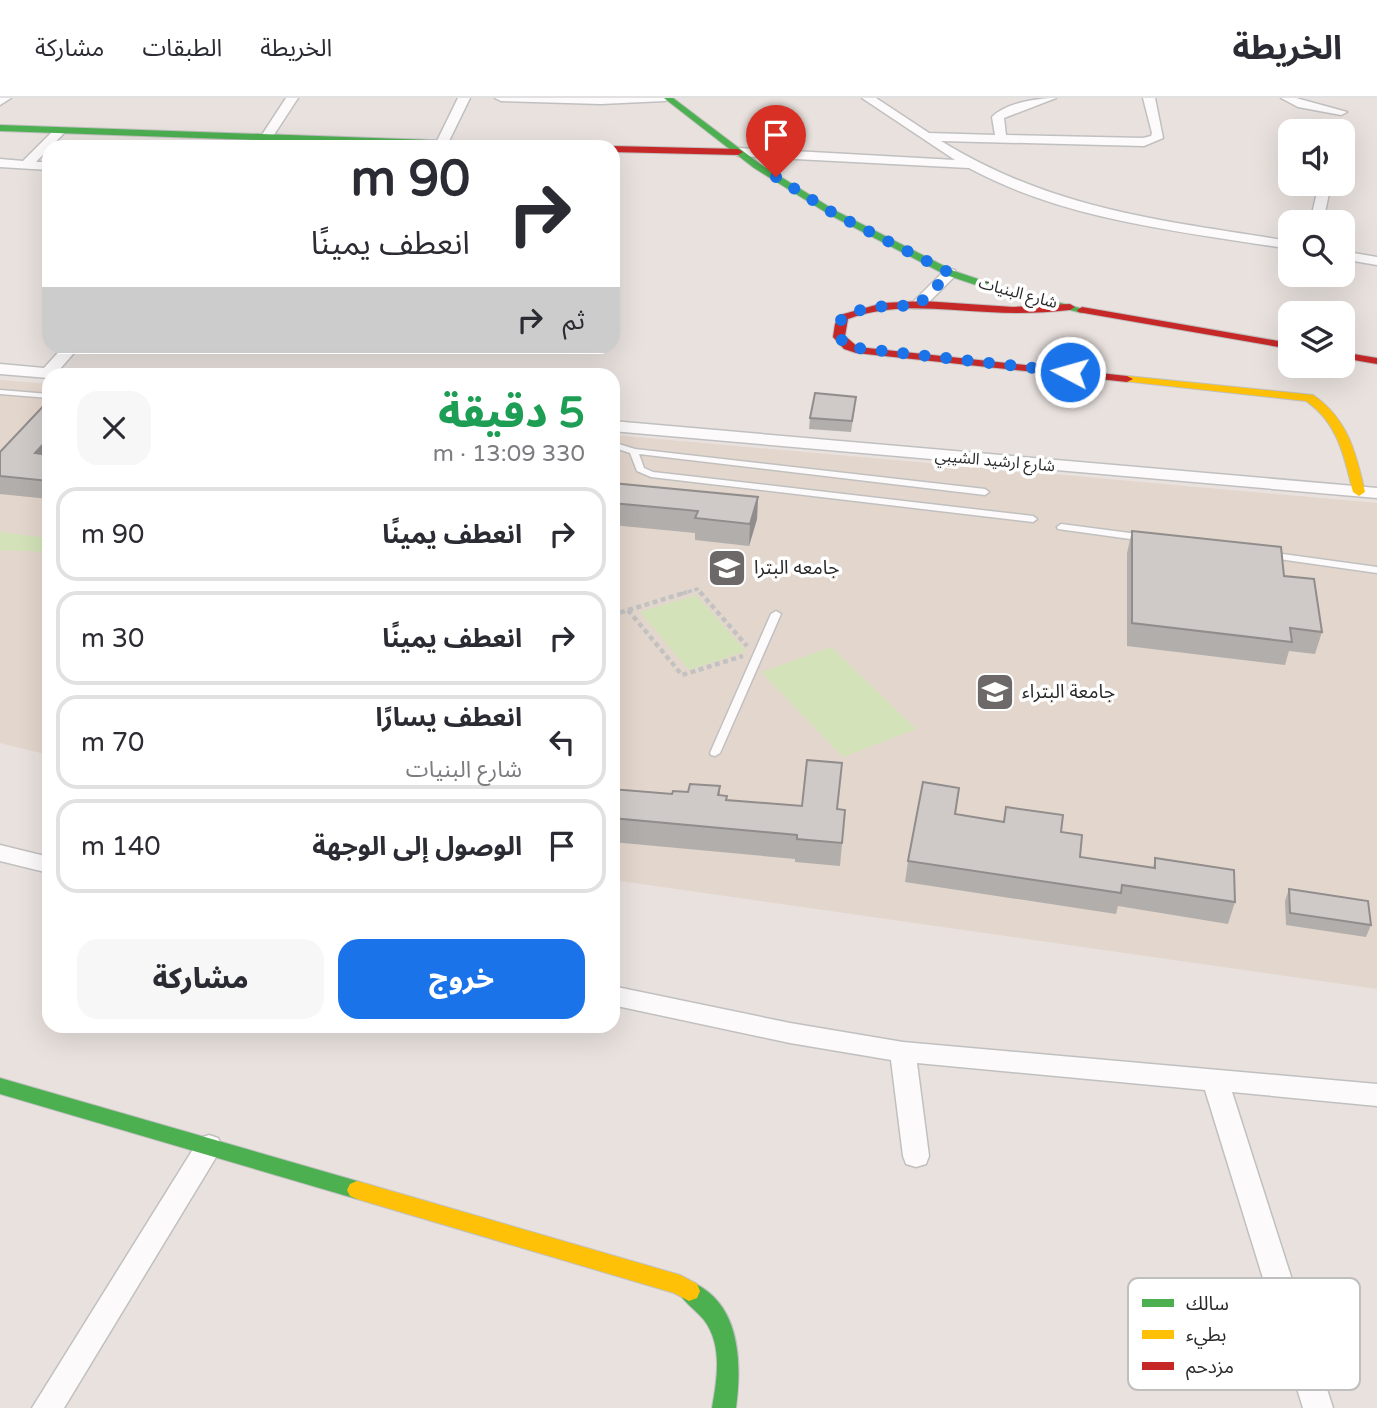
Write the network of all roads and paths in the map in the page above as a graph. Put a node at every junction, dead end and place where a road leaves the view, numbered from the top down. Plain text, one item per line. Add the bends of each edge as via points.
1 (5, 98) edge
2 (292, 98) edge
3 (464, 98) edge
4 (501, 98) edge
5 (666, 98) edge
6 (868, 98) edge
7 (1050, 98) edge
8 (1149, 98) edge
9 (1287, 98) edge
10 (1345, 98) edge
11 (0, 102) edge
12 (0, 128) edge
13 (60, 131) junction
14 (927, 137) junction
15 (1001, 139) junction
16 (51, 140) edge
17 (212, 140) edge
18 (265, 140) edge
19 (443, 140) edge
20 (42, 148) edge
21 (620, 149) edge
22 (738, 152) junction
23 (0, 163) edge
24 (26, 164) junction
25 (970, 164) junction
26 (42, 165) edge
27 (1278, 243) edge
28 (1355, 257) edge
29 (1377, 261) edge
30 (950, 273) junction
31 (918, 305) junction
32 (1070, 307) junction
33 (1278, 344) edge
34 (1355, 357) edge
35 (1377, 361) edge
36 (1, 370) edge
37 (42, 373) edge
38 (0, 392) edge
39 (42, 395) edge
40 (620, 427) edge
41 (620, 447) edge
42 (634, 451) junction
43 (826, 472) junction
44 (985, 492) dead end
45 (1359, 492) junction
46 (1377, 493) edge
47 (824, 494) junction
48 (1033, 519) dead end
49 (1061, 527) dead end
50 (1157, 540) edge
51 (1254, 553) edge
52 (1377, 570) edge
53 (628, 610) junction
54 (620, 612) edge
55 (776, 614) dead end
56 (715, 753) dead end
57 (0, 853) edge
58 (42, 863) edge
59 (620, 997) edge
60 (903, 1052) junction
61 (1215, 1079) junction
62 (0, 1086) edge
63 (1377, 1095) edge
64 (209, 1146) junction
65 (916, 1156) dead end
66 (1277, 1278) edge
67 (1312, 1390) edge
68 (47, 1408) edge
69 (724, 1408) edge
70 (1318, 1408) edge

1 - 11 street
2 - 18 street
3 - 19 street
4 - 5 street
5 - 22 street, شارع البنيات
6 - 14 street
7 - 15 street via 998,117
8 - 15 street via 1158,133 1153,141
9 - 10 street via 1340,116
12 - 13 street
13 - 16 street
13 - 17 street
14 - 15 street
14 - 25 street
20 - 24 street
21 - 22 street
22 - 25 street
22 - 30 street, شارع البنيات via 833,213
23 - 24 street
24 - 26 street
25 - 27 street via 1006,181 1090,208
28 - 29 street
30 - 31 street
30 - 32 street, شارع البنيات
31 - 32 street via 1006,310
31 - 45 street via 854,312 840,321 839,337 856,350 1309,398 1327,408 1343,434
32 - 33 street, شارع البنيات
34 - 35 street
36 - 37 street
38 - 39 lane
40 - 45 street, شارع ارشيد الشيبي
41 - 42 lane
42 - 43 lane
42 - 47 lane via 640,469 651,474
43 - 44 lane
43 - 47 lane
45 - 46 street, شارع ارشيد الشيبي
47 - 48 lane
49 - 50 lane
51 - 52 lane
53 - 53 path via 697,589 753,652 682,675
53 - 54 path
55 - 56 lane
57 - 58 street
59 - 60 street
60 - 61 street
60 - 65 street
61 - 63 street
61 - 66 street
62 - 64 street
64 - 68 street
64 - 69 street via 680,1285 710,1308 727,1339 730,1366
67 - 70 street

